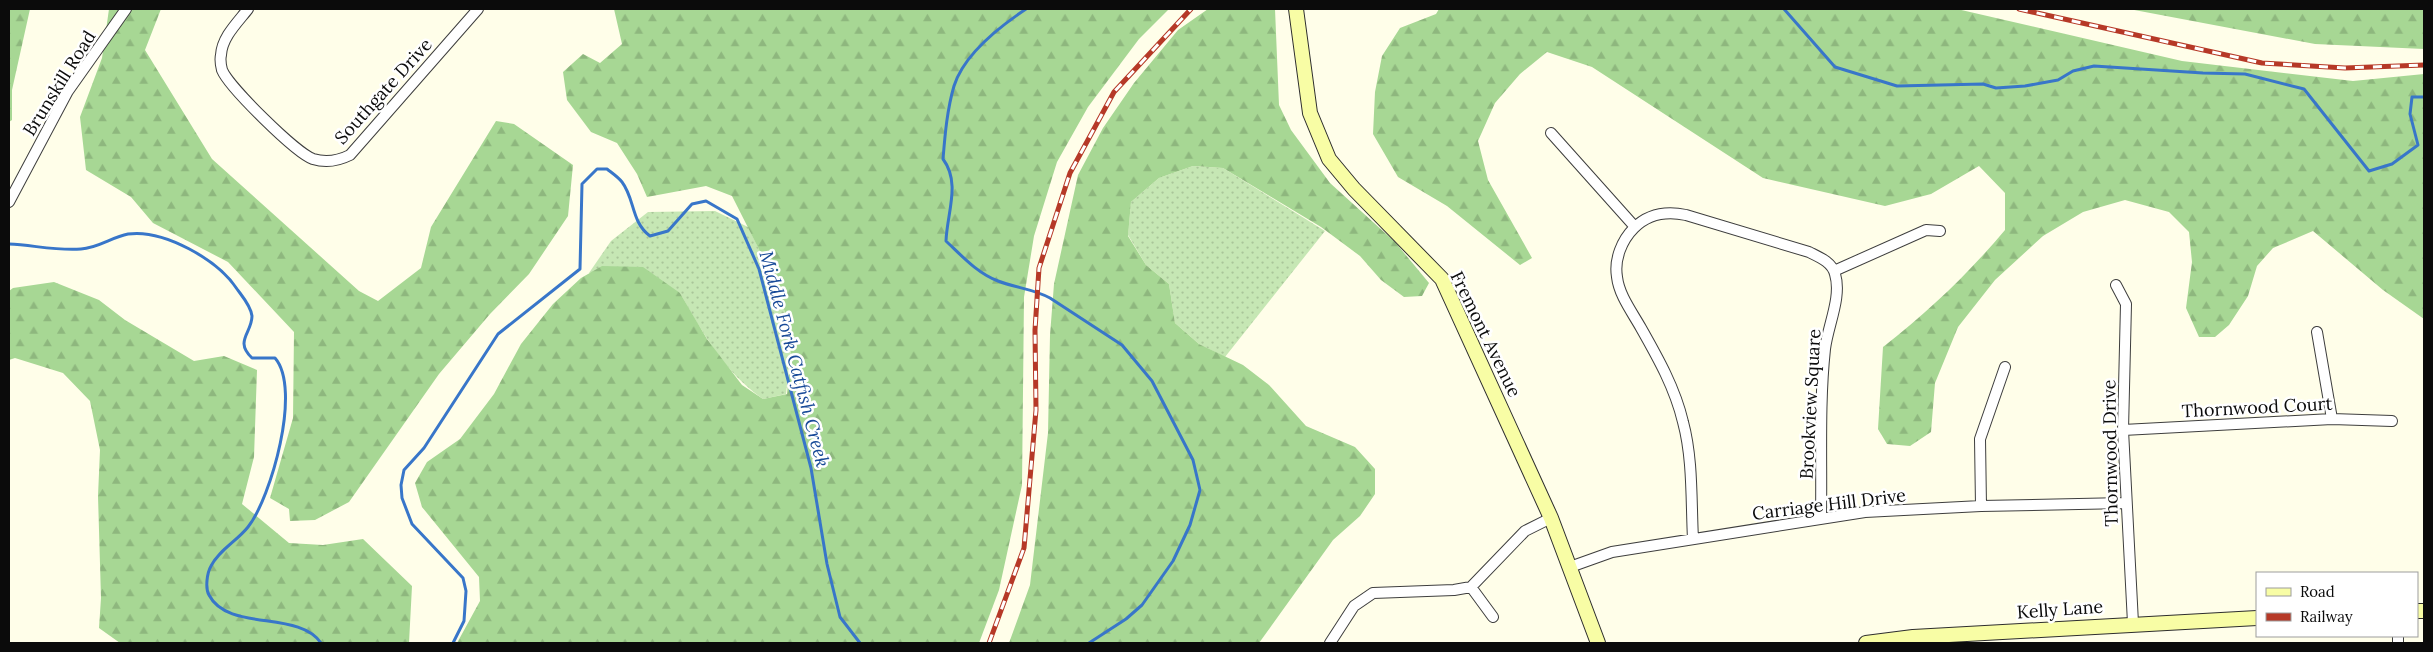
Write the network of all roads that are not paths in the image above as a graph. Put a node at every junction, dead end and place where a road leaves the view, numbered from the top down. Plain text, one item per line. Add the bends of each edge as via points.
1 (126, 9) edge
2 (248, 9) edge
3 (478, 9) edge
4 (1296, 9) edge
5 (1551, 133) dead end
6 (9, 202) edge
7 (1635, 227) junction
8 (1940, 231) dead end
9 (1834, 271) junction
10 (2116, 285) dead end
11 (2317, 332) dead end
12 (2005, 366) dead end
13 (2332, 419) junction
14 (2392, 420) dead end
15 (2123, 430) junction
16 (2125, 503) junction
17 (1981, 506) junction
18 (1551, 518) junction
19 (1821, 518) junction
20 (1693, 539) junction
21 (1570, 567) junction
22 (1471, 587) junction
23 (1493, 617) dead end
24 (2256, 618) edge
25 (2133, 623) junction
26 (1330, 643) edge
27 (1598, 643) edge
28 (1866, 643) edge

1 - 6 street, Brunskill Road via 68,91
2 - 3 street, Southgate Drive via 223,45 220,56 222,70 232,85 297,150 326,161 350,155
4 - 18 main road, Fremont Avenue via 1310,113 1329,159 1442,279
5 - 7 street
7 - 9 street via 1656,214 1686,214 1809,252 1828,262
7 - 20 street via 1621,247 1616,276 1624,298 1670,383 1683,422 1688,444
8 - 9 street via 1926,230
9 - 19 street, Brookview Square via 1836,298 1828,330 1824,371
10 - 15 street, Thornwood Drive via 2126,304
11 - 13 street
12 - 17 street via 1980,439
13 - 14 street, Thornwood Court
13 - 15 street, Thornwood Court
15 - 16 street, Thornwood Drive
16 - 17 street, Carriage Hill Drive
16 - 25 street, Thornwood Drive
17 - 19 street, Carriage Hill Drive via 1866,512
18 - 21 main road, Fremont Avenue
18 - 22 street via 1525,531
19 - 20 street, Carriage Hill Drive
20 - 21 street, Carriage Hill Drive via 1612,552
21 - 27 main road, Fremont Avenue
22 - 23 street
22 - 26 street via 1373,593 1354,606
24 - 25 main road, Kelly Lane
25 - 28 main road, Kelly Lane

